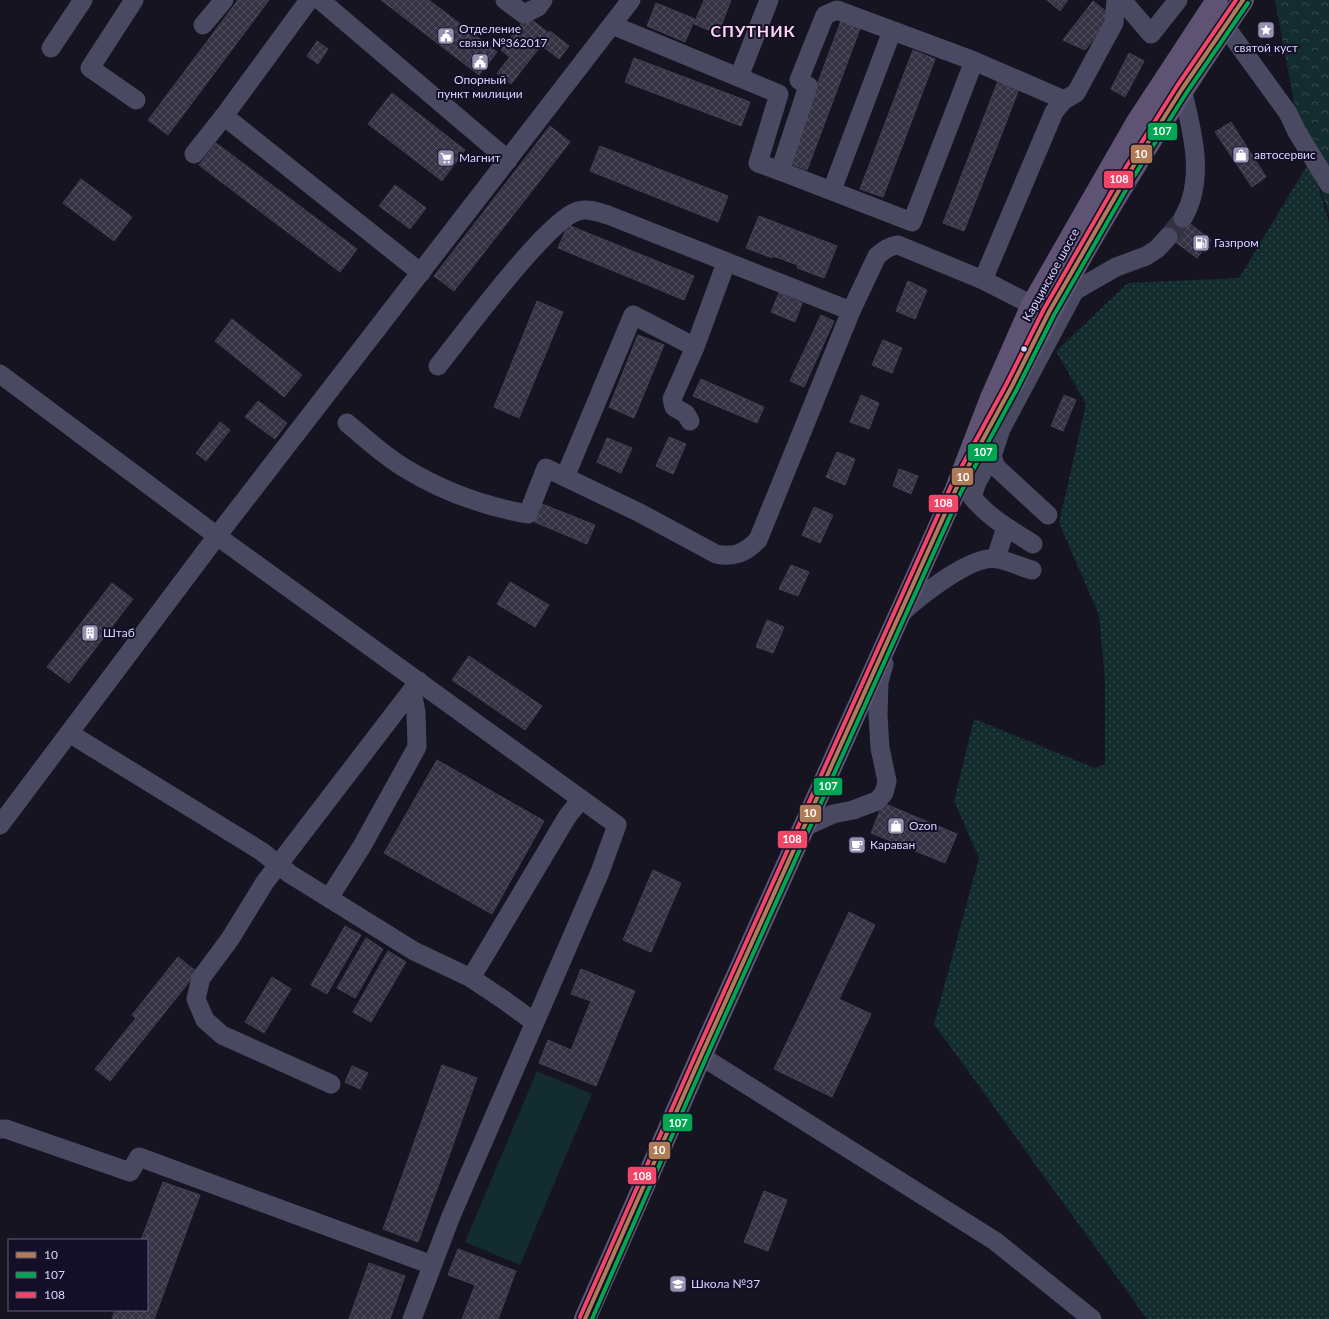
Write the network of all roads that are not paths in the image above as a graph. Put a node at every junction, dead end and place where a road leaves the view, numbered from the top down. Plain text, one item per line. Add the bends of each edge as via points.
1 (83, 0) edge
2 (134, 0) edge
3 (224, 0) edge
4 (309, 0) edge
5 (320, 0) edge
6 (505, 0) edge
7 (543, 0) edge
8 (631, 0) edge
9 (769, 0) edge
10 (1116, 0) edge
11 (1122, 0) edge
12 (1178, 0) edge
13 (1217, 0) edge
14 (1243, 0) edge
15 (203, 25) dead end
16 (612, 25) junction
17 (1225, 26) junction
18 (892, 31) junction
19 (51, 48) dead end
20 (974, 61) junction
21 (739, 76) junction
22 (1182, 89) junction
23 (136, 100) dead end
24 (1064, 100) junction
25 (224, 116) junction
26 (194, 154) dead end
27 (508, 160) junction
28 (780, 170) junction
29 (1329, 184) edge
30 (832, 190) junction
31 (1183, 218) tunnel mouth
32 (1168, 237) tunnel mouth
33 (726, 263) junction
34 (421, 273) junction
35 (982, 280) junction
36 (1074, 290) junction
37 (1040, 308) junction
38 (850, 311) junction
39 (695, 347) junction
40 (438, 366) dead end
41 (0, 374) edge
42 (690, 421) dead end
43 (347, 424) dead end
44 (992, 456) junction
45 (565, 477) junction
46 (956, 489) junction
47 (1048, 515) dead end
48 (1006, 527) junction
49 (218, 536) junction
50 (1033, 544) dead end
51 (996, 558) junction
52 (1032, 570) dead end
53 (898, 616) junction
54 (416, 686) junction
55 (69, 733) junction
56 (581, 800) junction
57 (0, 825) edge
58 (804, 826) junction
59 (278, 865) junction
60 (329, 898) junction
61 (470, 978) junction
62 (534, 1022) junction
63 (701, 1056) junction
64 (332, 1084) dead end
65 (0, 1129) edge
66 (432, 1265) junction
67 (412, 1319) edge
68 (585, 1319) edge
69 (1092, 1319) edge

1 - 19 street
2 - 23 street via 90,68
3 - 15 street
4 - 25 street
5 - 27 street
6 - 7 street via 524,14
8 - 16 street
9 - 21 street
10 - 24 street via 1114,23 1076,93
11 - 12 street via 1151,34
13 - 37 main road, Карцинское шоссе via 1137,122
14 - 17 main road, Карцинское шоссе
16 - 21 street
16 - 27 street
17 - 22 main road, Карцинское шоссе
17 - 29 street via 1288,114
18 - 20 street
18 - 28 street via 837,10 825,15 799,80 808,86
18 - 30 street
20 - 24 street
20 - 30 street via 912,222
21 - 28 street via 780,94 758,163
22 - 31 street via 1192,129 1196,164 1193,195
22 - 37 main road, Карцинское шоссе
24 - 35 street via 1054,112
25 - 26 street
25 - 34 street
27 - 34 street
28 - 30 street
32 - 36 street via 1158,249 1146,256
33 - 38 street
33 - 39 street
33 - 40 street via 608,215 592,210 579,210 565,216 526,256
34 - 49 street
35 - 37 street
35 - 38 street via 898,246 890,246 877,256
36 - 37 street
36 - 44 street via 1001,429
37 - 46 main road, Карцинское шоссе via 991,398
37 - 46 main road, Карцинское шоссе via 1008,393
38 - 45 street via 758,540 752,546 738,554 716,554
39 - 42 street via 672,399 674,407 686,414
39 - 45 street via 633,315
41 - 49 street
43 - 45 street via 401,466 448,492 495,508 528,514 546,468
44 - 47 street via 996,467
44 - 48 street via 977,482 972,497
46 - 53 main road
48 - 50 street
48 - 51 street
49 - 54 street
49 - 55 street
51 - 52 street
51 - 53 street via 977,563 954,574 926,591
53 - 58 main road
53 - 58 street via 879,682 880,748 887,781 884,793 877,801
54 - 56 street
54 - 59 street
54 - 60 street via 417,746 362,846
55 - 57 street
55 - 59 street via 261,851
56 - 61 street via 567,817
56 - 62 street via 617,825 600,872
58 - 63 main road
59 - 60 street
59 - 64 street via 202,978 196,999 205,1020 222,1036
60 - 61 street via 414,951
61 - 62 street
62 - 66 street
63 - 68 main road
63 - 69 street via 995,1241
65 - 66 street via 130,1172 139,1157
66 - 67 street

